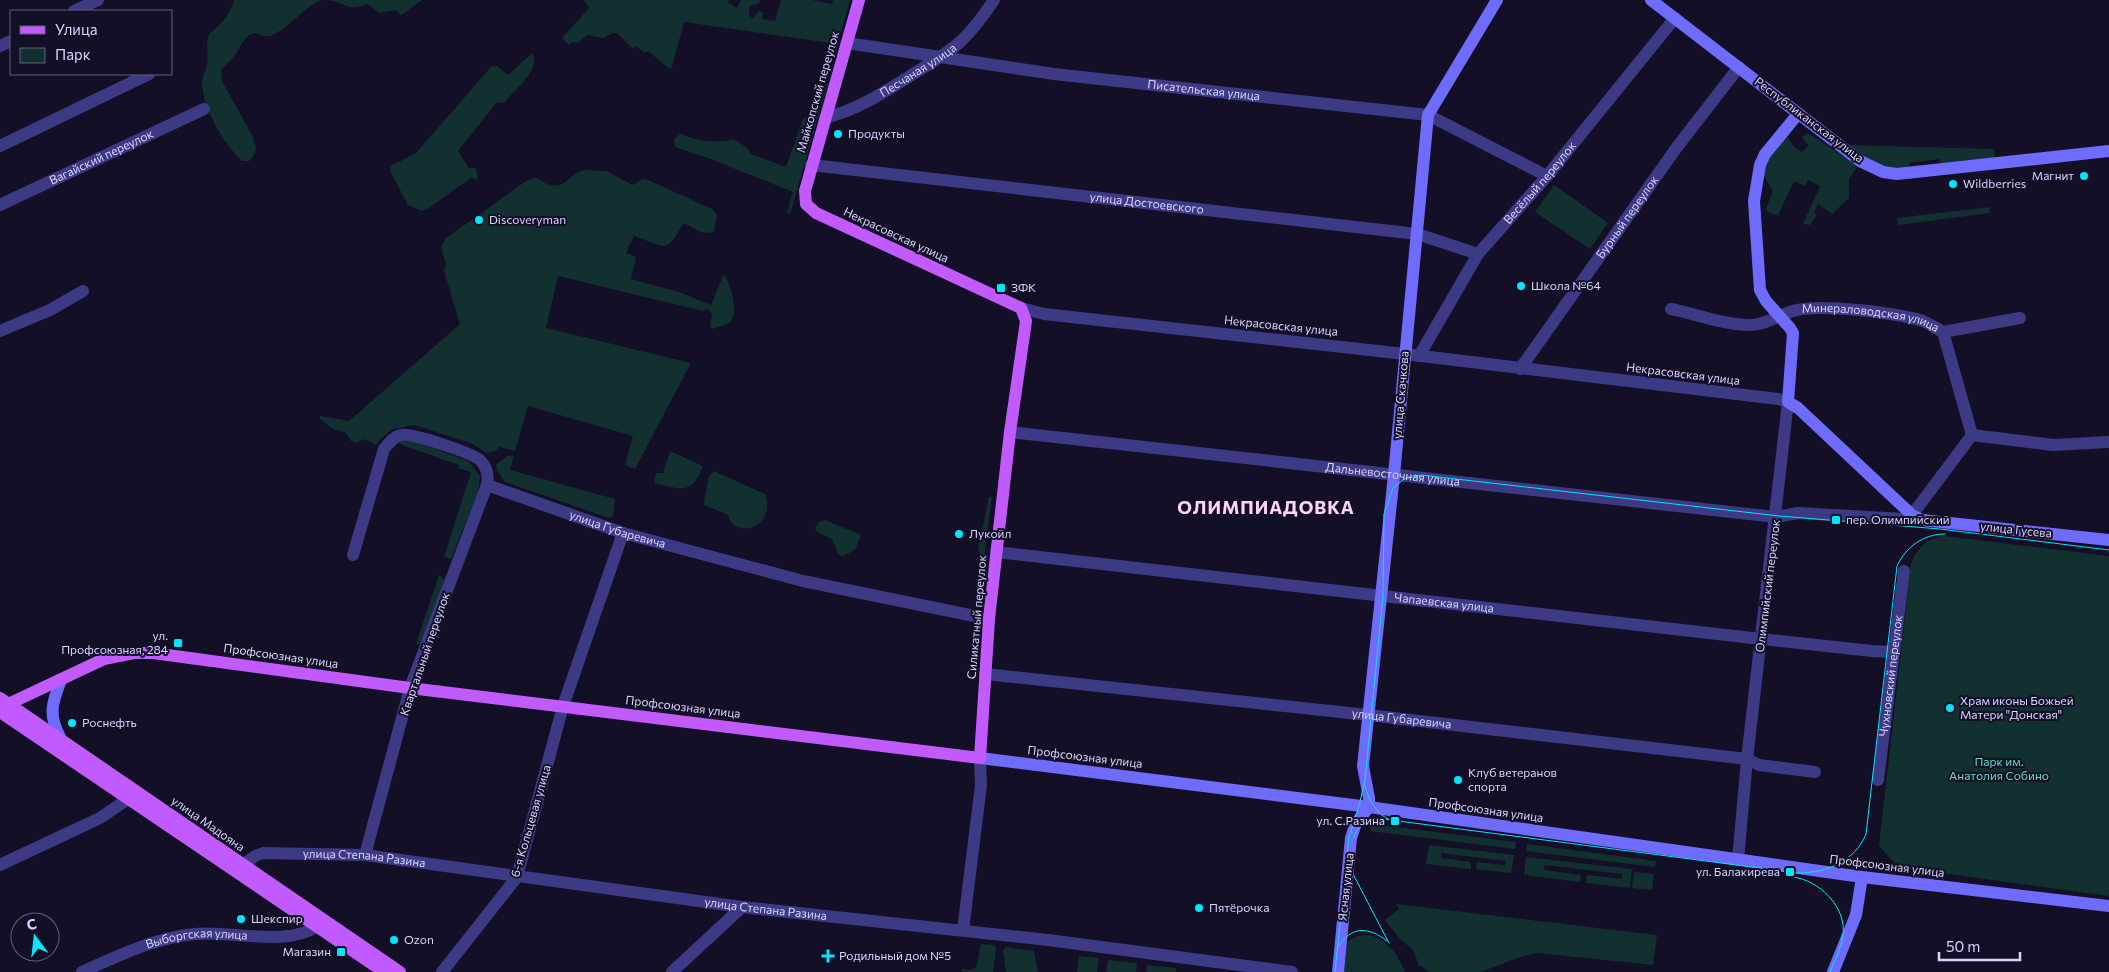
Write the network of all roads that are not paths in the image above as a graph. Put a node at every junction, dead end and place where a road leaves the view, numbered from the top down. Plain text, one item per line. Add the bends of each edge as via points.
1 (98, 0) edge
2 (859, 0) edge
3 (994, 0) edge
4 (1497, 0) edge
5 (1658, 2) edge
6 (76, 10) edge
7 (1675, 18) junction
8 (847, 43) junction
9 (938, 58) junction
10 (1739, 67) junction
11 (147, 75) edge
12 (204, 109) dead end
13 (1798, 114) junction
14 (1428, 116) junction
15 (825, 118) junction
16 (0, 146) edge
17 (2109, 151) edge
18 (811, 165) junction
19 (1547, 176) junction
20 (805, 191) joint
21 (0, 205) edge
22 (1417, 234) junction
23 (1478, 254) junction
24 (83, 291) dead end
25 (1021, 308) junction
26 (1671, 309) dead end
27 (1779, 316) junction
28 (2020, 318) dead end
29 (0, 331) edge
30 (1943, 332) junction
31 (1405, 354) junction
32 (1419, 356) junction
33 (1520, 369) junction
34 (1788, 402) junction
35 (1010, 432) junction
36 (1972, 435) junction
37 (2109, 442) edge
38 (1394, 475) junction
39 (487, 485) junction
40 (1776, 517) junction
41 (1913, 518) junction
42 (623, 533) junction
43 (2109, 540) edge
44 (996, 552) junction
45 (353, 555) dead end
46 (1904, 571) dead end
47 (1380, 595) junction
48 (989, 619) junction
49 (1762, 640) junction
50 (1894, 652) junction
51 (985, 674) junction
52 (61, 680) junction
53 (410, 688) junction
54 (2, 706) edge
55 (563, 706) junction
56 (1368, 715) junction
57 (60, 738) junction
58 (980, 758) junction
59 (1747, 759) junction
60 (1815, 772) dead end
61 (1878, 780) dead end
62 (128, 799) junction
63 (1369, 807) junction
64 (365, 856) junction
65 (1738, 860) junction
66 (0, 865) edge
67 (243, 865) junction
68 (517, 877) junction
69 (1862, 877) junction
70 (2109, 906) edge
71 (742, 907) junction
72 (316, 927) junction
73 (963, 930) junction
74 (82, 972) edge
75 (384, 972) edge
76 (400, 972) edge
77 (442, 972) edge
78 (672, 972) edge
79 (1292, 972) edge
80 (1338, 972) edge
81 (1833, 972) edge

1 - 6 street
2 - 8 main road, Майкопский переулок
3 - 9 street, Песчаная улица via 974,29
4 - 14 street, улица Скачкова
5 - 7 street, Республиканская улица
7 - 10 street, Республиканская улица
7 - 19 street, Весёлый переулок
8 - 9 street, Писательская улица
8 - 15 main road, Майкопский переулок
9 - 14 street, Писательская улица
9 - 15 street, Песчаная улица via 873,99
10 - 13 street, Республиканская улица
10 - 33 street, Бурный переулок via 1677,147
11 - 16 street
12 - 21 street, Вагайский переулок
13 - 17 street, Республиканская улица via 1860,161 1883,172 1897,174
13 - 27 street, Олимпийский переулок via 1763,157 1755,192 1760,290 1762,297
14 - 19 street, Писательская улица
14 - 22 street, улица Скачкова
15 - 18 main road, Майкопский переулок
18 - 20 main road, Майкопский переулок
18 - 22 street, улица Достоевского
19 - 23 street, Весёлый переулок
20 - 25 main road, Некрасовская улица via 806,204 816,213
22 - 23 street, улица Достоевского
22 - 31 street, улица Скачкова
23 - 32 street, Весёлый переулок
24 - 29 street via 50,310
25 - 31 street, Некрасовская улица via 1044,314
25 - 35 main road, Силикатный переулок via 1026,321
26 - 27 street via 1749,325
27 - 30 street, Минераловодская улица via 1806,308 1890,314 1925,322
27 - 34 street, Олимпийский переулок via 1790,328 1794,339
28 - 30 street, Минераловодская улица
30 - 36 street
31 - 32 street, Некрасовская улица
31 - 38 street, улица Скачкова
32 - 33 street, Некрасовская улица
33 - 34 street, Некрасовская улица
34 - 40 street, Олимпийский переулок
34 - 41 street
35 - 38 street, Дальневосточная улица
35 - 44 main road, Силикатный переулок
36 - 37 street via 2053,445
36 - 41 street
38 - 40 street, Дальневосточная улица
38 - 47 street, улица Скачкова
39 - 42 street, улица Губаревича
39 - 45 street via 487,470 478,458 414,436 403,434 394,438 384,449
39 - 53 street, Квартальный переулок
40 - 41 street, улица Гусева via 1798,513
40 - 49 street, Олимпийский переулок
41 - 43 street, улица Гусева
42 - 48 street, улица Губаревича via 803,581
42 - 55 street, 6-я Кольцевая улица
44 - 47 street, Чапаевская улица
44 - 48 main road, Силикатный переулок
46 - 50 street, Чухновский переулок
47 - 49 street, Чапаевская улица
47 - 56 street, улица Скачкова
48 - 51 main road, Силикатный переулок
49 - 50 street, Чапаевская улица
49 - 59 street, Олимпийский переулок
50 - 61 street, Чухновский переулок
51 - 56 street, улица Губаревича
51 - 58 main road, Силикатный переулок
52 - 53 main road, Профсоюзная улица via 104,659 153,653
52 - 54 main road, Профсоюзная улица
52 - 57 street via 52,715
53 - 55 main road, Профсоюзная улица
53 - 64 street, Квартальный переулок
54 - 57 main road, улица Мадояна
54 - 62 main road, улица Мадояна
55 - 58 main road, Профсоюзная улица
55 - 68 street, 6-я Кольцевая улица
56 - 59 street, улица Губаревича
56 - 63 street, улица Скачкова via 1363,766
57 - 67 main road, улица Мадояна
58 - 63 street, Профсоюзная улица
58 - 73 street, Силикатный переулок via 981,785
59 - 60 street, улица Губаревича via 1759,765
59 - 65 street, Олимпийский переулок
62 - 66 street via 100,818
62 - 72 main road, улица Мадояна
63 - 65 street, Профсоюзная улица
63 - 80 street, Ясная улица via 1356,823 1351,838
64 - 67 street, улица Степана Разина via 263,853
64 - 68 street, улица Степана Разина
65 - 69 street, Профсоюзная улица
67 - 76 main road, улица Мадояна
68 - 71 street, улица Степана Разина
68 - 77 street, 6-я Кольцевая улица
69 - 70 street, Профсоюзная улица
69 - 81 street via 1856,915
71 - 73 street, улица Степана Разина
71 - 78 street
72 - 74 street, Выборгская улица via 303,934 280,936 197,933 172,937 147,944
72 - 75 main road, улица Мадояна
73 - 79 street, улица Степана Разина

